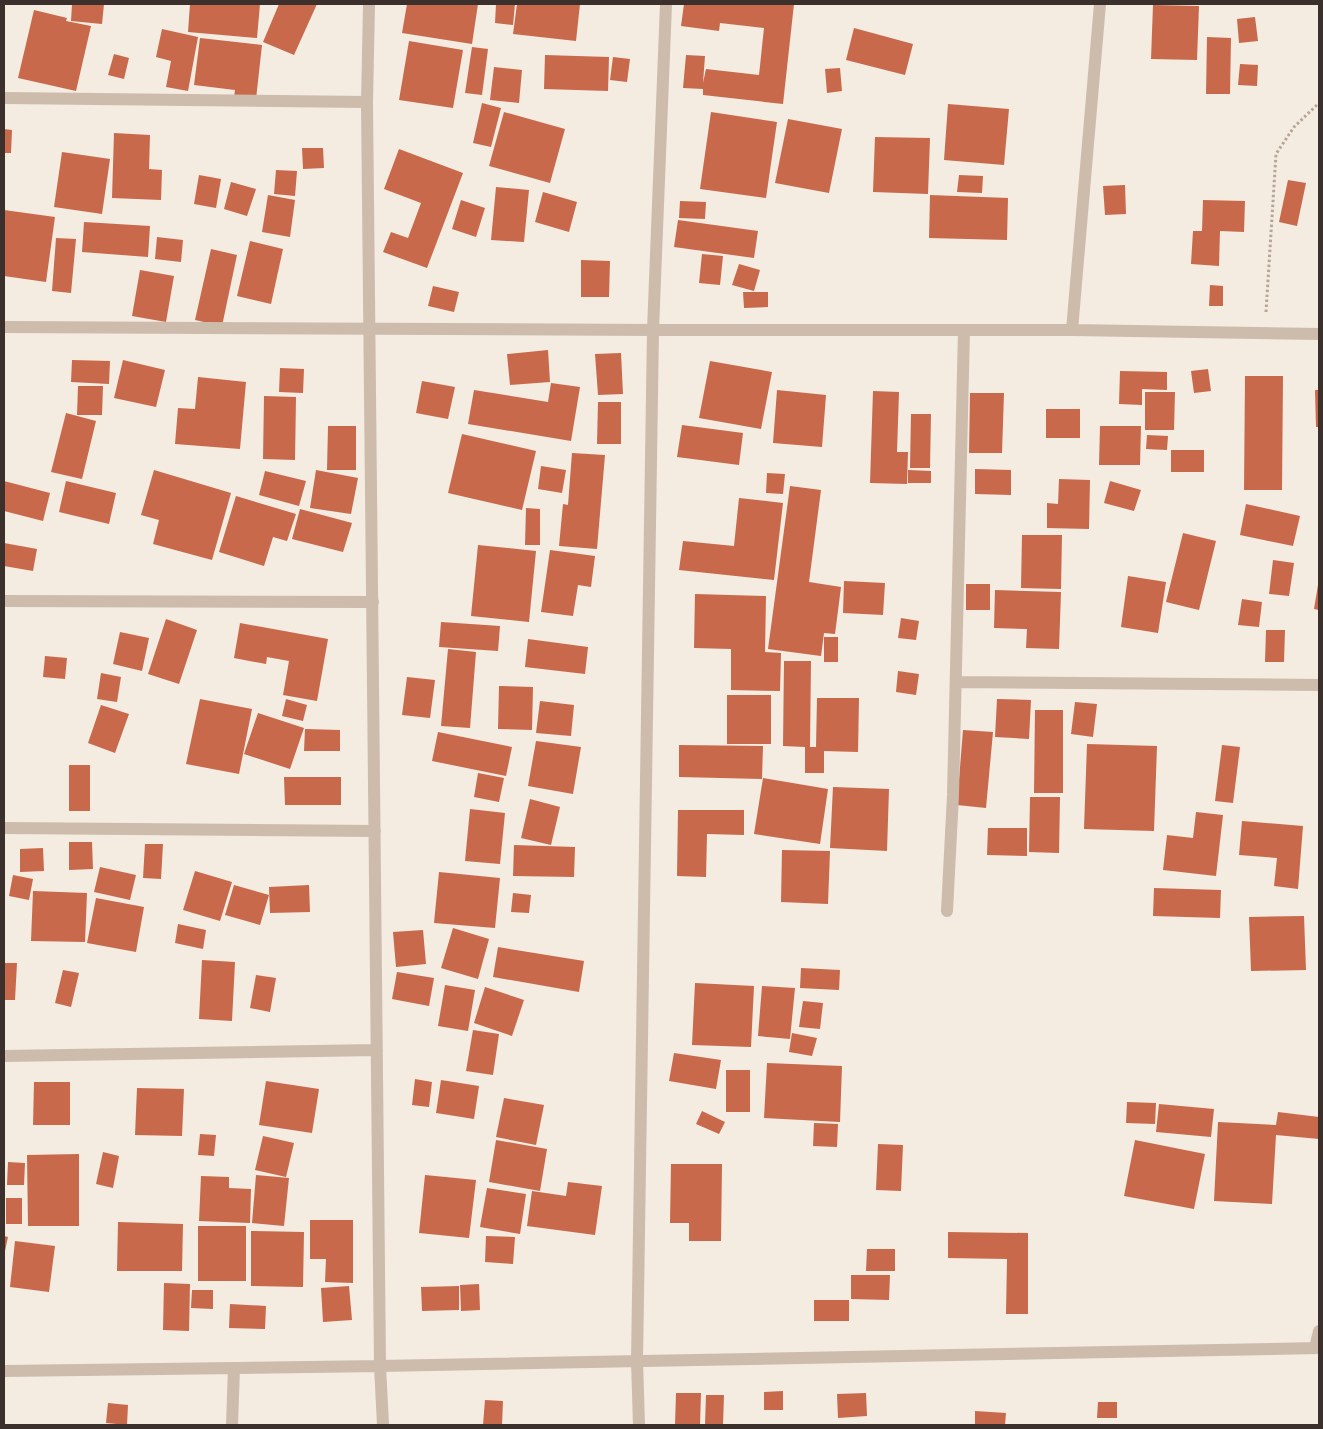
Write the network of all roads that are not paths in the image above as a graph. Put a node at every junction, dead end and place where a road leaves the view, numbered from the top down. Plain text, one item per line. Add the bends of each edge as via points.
1 (369, 4) edge
2 (666, 4) edge
3 (1100, 4) edge
4 (4, 98) edge
5 (367, 102) junction
6 (4, 327) edge
7 (370, 328) junction
8 (652, 330) junction
9 (964, 330) junction
10 (1072, 330) junction
11 (1319, 334) edge
12 (4, 601) edge
13 (373, 602) junction
14 (956, 682) junction
15 (1319, 685) edge
16 (4, 828) edge
17 (375, 831) junction
18 (947, 912) dead end
19 (377, 1050) junction
20 (4, 1056) edge
21 (1319, 1330) edge
22 (1317, 1348) edge
23 (637, 1360) junction
24 (380, 1366) junction
25 (234, 1368) junction
26 (4, 1371) edge
27 (232, 1425) edge
28 (383, 1425) edge
29 (639, 1425) edge

1 - 5 street
2 - 8 street
3 - 10 street
4 - 5 street
5 - 7 street
6 - 7 street
7 - 8 street
7 - 13 street
8 - 9 street
8 - 23 street
9 - 10 street
9 - 14 street
10 - 11 street
12 - 13 street
13 - 17 street
14 - 15 street
14 - 18 street
16 - 17 street
17 - 19 street
19 - 20 street
19 - 24 street
21 - 22 street
22 - 23 street
23 - 24 street
23 - 29 street
24 - 25 street
24 - 28 street
25 - 26 street
25 - 27 street

